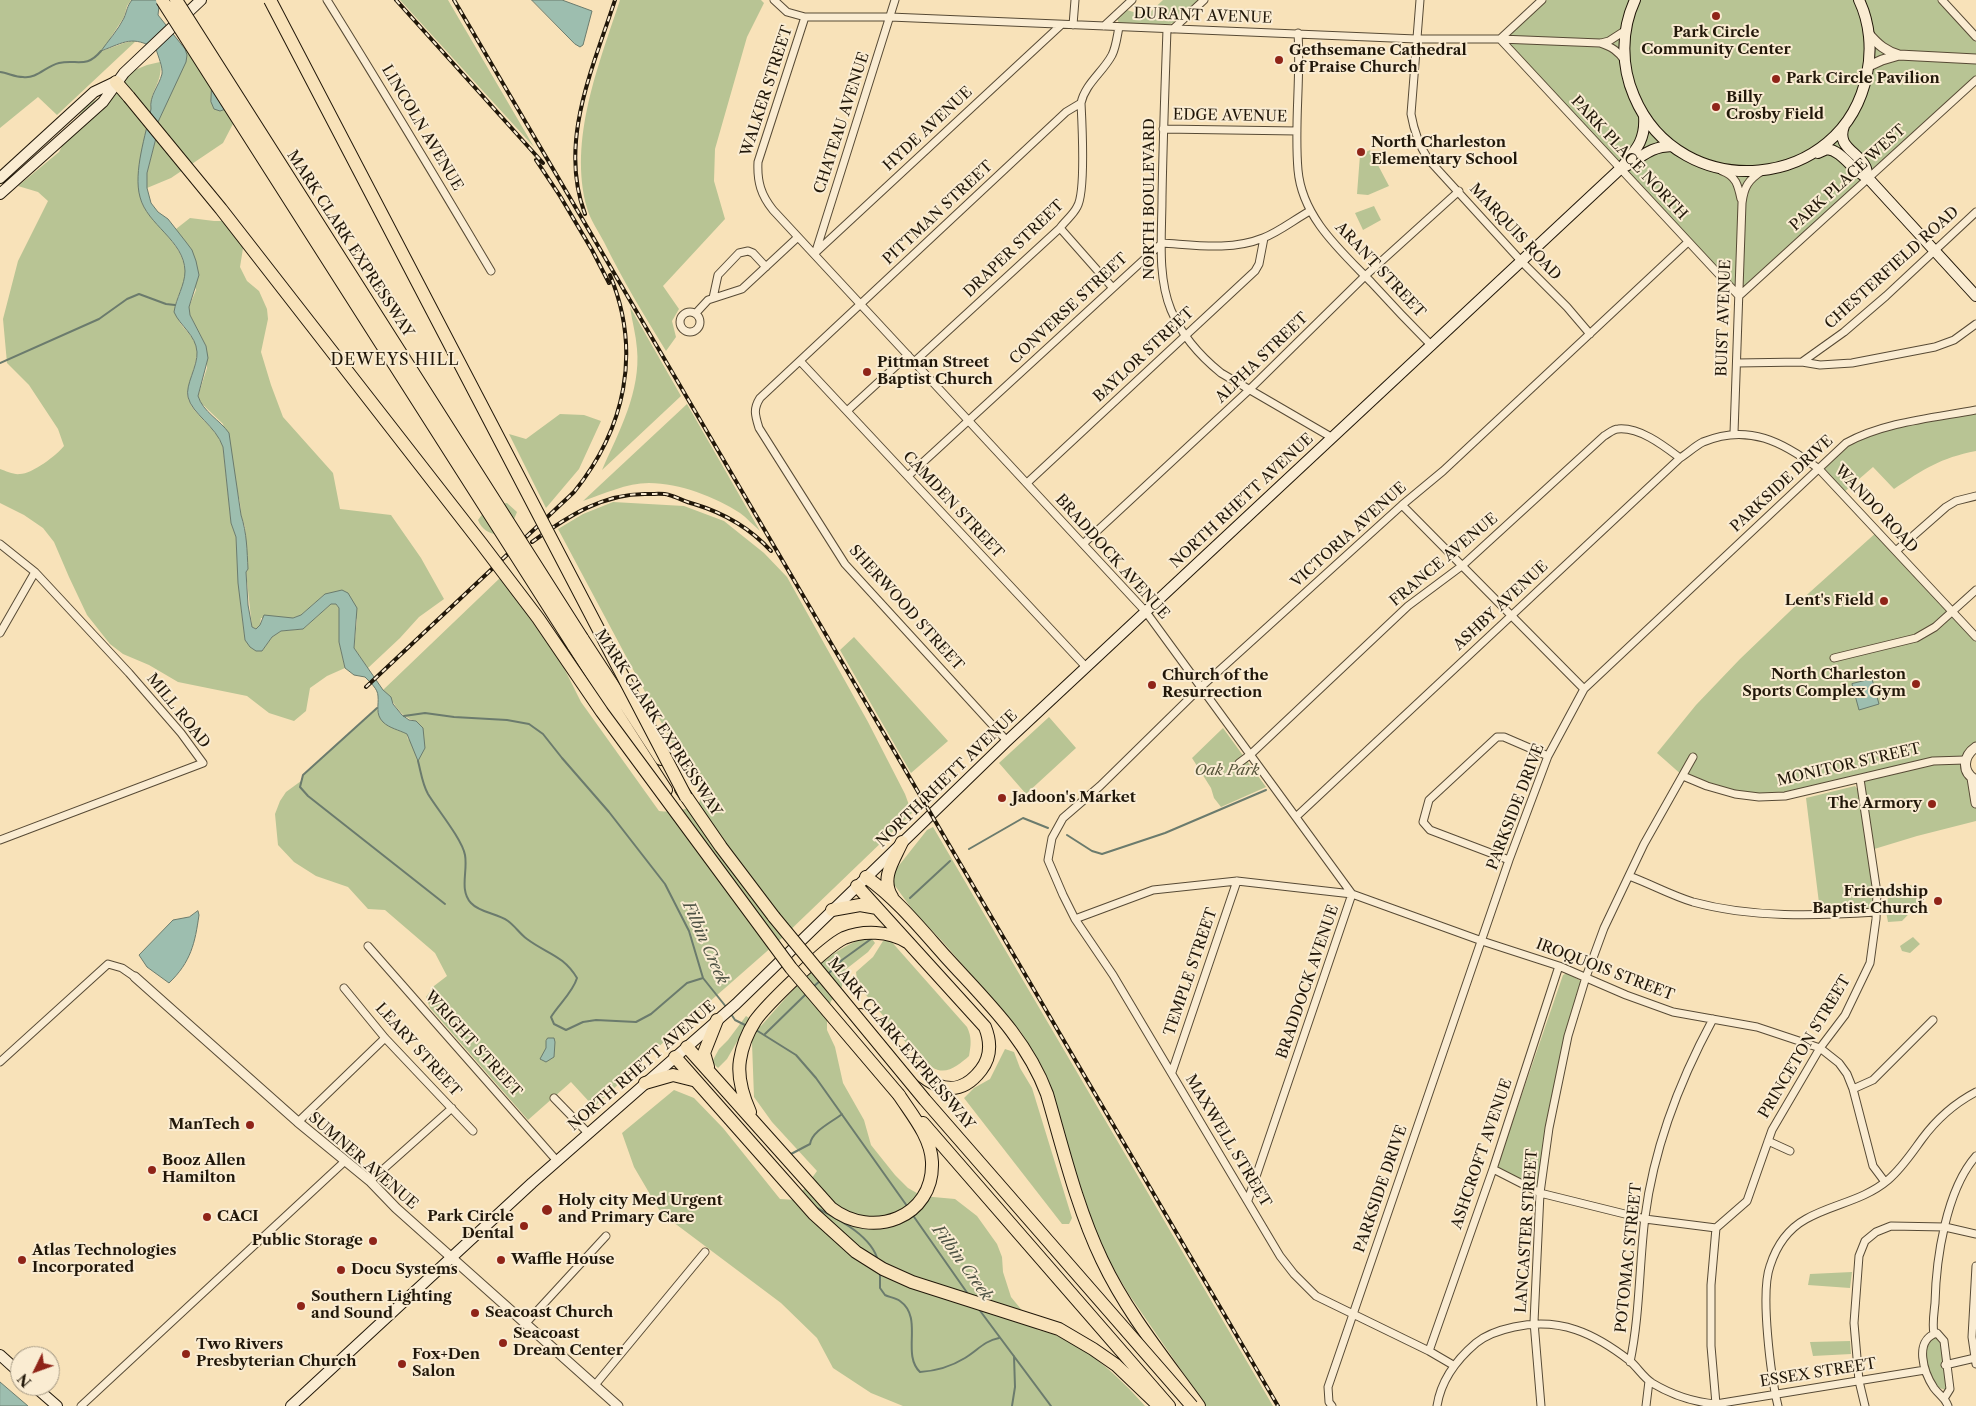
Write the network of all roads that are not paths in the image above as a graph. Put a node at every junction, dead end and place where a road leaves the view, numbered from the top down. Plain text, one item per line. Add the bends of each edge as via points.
1 (162, 0) edge
2 (176, 0) edge
3 (201, 0) edge
4 (270, 0) edge
5 (327, 0) edge
6 (774, 0) edge
7 (895, 0) edge
8 (1075, 0) edge
9 (1132, 0) edge
10 (1204, 0) edge
11 (1420, 0) edge
12 (1542, 0) edge
13 (1635, 0) edge
14 (1859, 0) edge
15 (1942, 0) edge
16 (805, 17) junction
17 (890, 17) junction
18 (1061, 24) junction
19 (1073, 25) junction
20 (1104, 26) junction
21 (1119, 28) junction
22 (1170, 29) junction
23 (1626, 30) junction
24 (1298, 33) junction
25 (1869, 34) junction
26 (1976, 36) edge
27 (1500, 39) junction
28 (1416, 40) junction
29 (1600, 43) junction
30 (1899, 55) junction
31 (1976, 59) edge
32 (1625, 61) junction
33 (1869, 66) junction
34 (120, 78) junction
35 (1976, 80) edge
36 (1082, 103) junction
37 (1644, 116) junction
38 (1844, 126) junction
39 (1164, 130) junction
40 (1297, 131) junction
41 (35, 146) junction
42 (1672, 146) junction
43 (44, 156) junction
44 (1808, 157) junction
45 (1715, 168) junction
46 (1620, 169) junction
47 (1762, 171) junction
48 (0, 178) edge
49 (1868, 178) junction
50 (1459, 191) junction
51 (0, 194) edge
52 (1742, 203) junction
53 (1310, 210) junction
54 (1976, 212) edge
55 (1060, 228) junction
56 (798, 237) junction
57 (1264, 238) junction
58 (1688, 242) junction
59 (1162, 244) junction
60 (1934, 251) junction
61 (814, 254) junction
62 (1522, 262) junction
63 (766, 266) junction
64 (826, 268) joint
65 (491, 271) dead end
66 (1365, 276) junction
67 (1112, 287) junction
68 (1739, 296) junction
69 (1976, 296) edge
70 (713, 298) junction
71 (861, 304) junction
72 (696, 313) dead end
73 (1976, 324) edge
74 (1590, 334) junction
75 (1184, 335) junction
76 (1432, 346) junction
77 (908, 355) junction
78 (800, 361) junction
79 (914, 362) junction
80 (1802, 362) junction
81 (1737, 363) junction
82 (1249, 390) junction
83 (755, 406) joint
84 (1976, 410) edge
85 (847, 411) junction
86 (969, 421) junction
87 (1734, 433) junction
88 (1331, 437) junction
89 (1680, 458) junction
90 (1819, 469) junction
91 (908, 476) junction
92 (1027, 483) junction
93 (1976, 496) edge
94 (1402, 505) junction
95 (0, 544) edge
96 (1082, 544) junction
97 (1896, 551) junction
98 (1463, 565) junction
99 (35, 572) junction
100 (1976, 590) edge
101 (1146, 612) junction
102 (1953, 612) junction
103 (1512, 614) junction
104 (0, 633) edge
105 (1976, 637) edge
106 (1834, 658) dead end
107 (1086, 667) junction
108 (1201, 688) junction
109 (1584, 688) junction
110 (1007, 741) junction
111 (1976, 747) edge
112 (1251, 754) junction
113 (1548, 756) junction
114 (1693, 757) dead end
115 (1965, 760) junction
116 (1239, 763) dead end
117 (1683, 776) junction
118 (1860, 779) junction
119 (1974, 779) edge
120 (686, 797) junction
121 (1976, 803) edge
122 (1297, 816) junction
123 (694, 835) junction
124 (0, 840) edge
125 (902, 842) junction
126 (1048, 860) joint
127 (1509, 860) junction
128 (1629, 876) junction
129 (862, 881) junction
130 (1237, 881) junction
131 (1352, 894) junction
132 (894, 899) junction
133 (877, 908) junction
134 (832, 910) junction
135 (1876, 912) junction
136 (1075, 919) junction
137 (1482, 941) junction
138 (368, 946) dead end
139 (912, 946) junction
140 (1559, 966) junction
141 (814, 967) junction
142 (135, 976) joint
143 (1586, 977) junction
144 (344, 988) dead end
145 (717, 1020) junction
146 (1712, 1020) junction
147 (1933, 1020) dead end
148 (385, 1038) junction
149 (687, 1047) junction
150 (1820, 1048) junction
151 (675, 1057) junction
152 (0, 1062) edge
153 (1172, 1072) junction
154 (714, 1075) junction
155 (695, 1081) junction
156 (645, 1083) junction
157 (1853, 1089) junction
158 (1976, 1092) edge
159 (899, 1094) junction
160 (554, 1098) dead end
161 (452, 1108) junction
162 (298, 1122) junction
163 (760, 1129) junction
164 (473, 1131) dead end
165 (588, 1133) junction
166 (1768, 1141) junction
167 (1790, 1151) dead end
168 (1976, 1156) edge
169 (557, 1161) junction
170 (344, 1162) junction
171 (1492, 1169) junction
172 (370, 1181) junction
173 (1885, 1182) junction
174 (1540, 1193) junction
175 (1248, 1200) junction
176 (1645, 1220) junction
177 (1945, 1227) junction
178 (1716, 1228) junction
179 (1976, 1234) edge
180 (606, 1236) dead end
181 (705, 1252) dead end
182 (452, 1257) junction
183 (1976, 1266) edge
184 (1353, 1314) junction
185 (1534, 1322) junction
186 (526, 1323) junction
187 (1934, 1334) junction
188 (1429, 1350) junction
189 (0, 1355) edge
190 (1975, 1361) edge
191 (1630, 1362) junction
192 (10, 1364) edge
193 (1453, 1365) junction
194 (1945, 1365) junction
195 (1926, 1370) junction
196 (1649, 1381) junction
197 (1859, 1381) junction
198 (595, 1386) junction
199 (1775, 1394) junction
200 (46, 1396) edge
201 (1945, 1397) junction
202 (1716, 1405) edge
203 (57, 1406) edge
204 (81, 1406) edge
205 (290, 1406) edge
206 (618, 1406) edge
207 (1159, 1406) edge
208 (1169, 1406) edge
209 (1192, 1406) edge
210 (1199, 1406) edge
211 (1332, 1406) edge
212 (1437, 1406) edge
213 (1541, 1406) edge
214 (1646, 1406) edge
215 (1778, 1406) edge
216 (1865, 1406) edge
217 (1948, 1406) edge

1 - 123 highway, MARK CLARK EXPRESSWAY, bridge
2 - 120 highway, MARK CLARK EXPRESSWAY, bridge
3 - 34 main road, bridge
4 - 120 highway, bridge
5 - 65 street, LINCOLN AVENUE
6 - 16 street via 787,12
7 - 17 street, CHATEAU AVENUE
8 - 19 street
9 - 20 street
10 - 22 street
11 - 28 street, MARQUIS ROAD
12 - 27 street
13 - 23 main road
14 - 25 main road
15 - 26 street
16 - 17 street, DURANT AVENUE
16 - 56 street, WALKER STREET via 758,162 757,175 765,200
17 - 18 street, DURANT AVENUE
17 - 61 street, CHATEAU AVENUE
18 - 19 street, DURANT AVENUE
18 - 61 street, HYDE AVENUE
19 - 20 street, DURANT AVENUE
20 - 21 street, DURANT AVENUE
21 - 22 street, DURANT AVENUE
21 - 36 street via 1111,57 1084,92
22 - 24 street, DURANT AVENUE
22 - 39 street, NORTH BOULEVARD
23 - 29 street, DURANT AVENUE
23 - 32 main road
24 - 28 street, DURANT AVENUE
24 - 40 street, ARANT STREET
25 - 30 street via 1879,46
25 - 33 main road
27 - 28 street, DURANT AVENUE
27 - 29 street, DURANT AVENUE
27 - 46 street, PARK PLACE NORTH
28 - 50 street, MARQUIS ROAD via 1413,127 1419,146 1428,159
29 - 32 street, DURANT AVENUE via 1610,46
30 - 31 street
30 - 33 street
32 - 37 main road via 1631,90
33 - 38 main road via 1860,98
34 - 41 main road via 94,92
34 - 43 main road via 103,102
34 - 123 highway, bridge via 129,98 220,209 538,618 602,712
35 - 49 street, PARK PLACE WEST
36 - 55 street, DRAPER STREET via 1080,196 1078,206
36 - 71 street, PITTMAN STREET via 1066,112
37 - 42 main road
37 - 46 main road, NORTH RHETT AVENUE via 1641,143
38 - 44 main road
38 - 49 main road via 1842,138 1866,166
39 - 40 street, EDGE AVENUE
39 - 59 street, NORTH BOULEVARD
40 - 53 street, ARANT STREET via 1298,172
41 - 43 main road
41 - 48 main road
42 - 45 main road
42 - 46 main road, NORTH RHETT AVENUE via 1647,152
43 - 51 main road
44 - 47 main road
44 - 49 main road via 1826,149 1837,152 1858,174
45 - 47 main road
45 - 52 street, BUIST AVENUE via 1731,174
46 - 58 street, PARK PLACE NORTH
46 - 62 main road, NORTH RHETT AVENUE
47 - 52 street, BUIST AVENUE via 1747,184
49 - 60 main road
49 - 68 street, PARK PLACE WEST
50 - 62 street, MARQUIS ROAD
50 - 66 street, ALPHA STREET
52 - 68 street, BUIST AVENUE
53 - 57 street
53 - 66 street, ARANT STREET via 1334,244
54 - 60 street, CHESTERFIELD ROAD
55 - 67 street
55 - 79 street, DRAPER STREET
56 - 61 street, WALKER STREET
56 - 63 street
57 - 59 street via 1218,246
57 - 75 street, BAYLOR STREET via 1255,271
58 - 68 street, PARK PLACE NORTH
58 - 74 street, VICTORIA AVENUE
59 - 67 street, CONVERSE STREET
59 - 75 street, NORTH BOULEVARD via 1164,288 1171,311
60 - 69 main road
60 - 80 street, CHESTERFIELD ROAD via 1844,332
61 - 64 street, WALKER STREET
62 - 74 street, MARQUIS ROAD
62 - 76 main road, NORTH RHETT AVENUE
63 - 70 street via 738,291
63 - 70 street via 753,253 739,253 718,275
64 - 71 street, BRADDOCK AVENUE
66 - 76 street, ARANT STREET
66 - 82 street, ALPHA STREET
67 - 86 street, CONVERSE STREET
68 - 81 street, BUIST AVENUE
70 - 72 street
71 - 77 street, BRADDOCK AVENUE
71 - 78 street, PITTMAN STREET
73 - 80 street via 1954,340 1935,347 1852,363 1820,365
74 - 94 street, VICTORIA AVENUE
75 - 82 street, NORTH BOULEVARD via 1220,373
75 - 92 street, BAYLOR STREET
76 - 88 main road, NORTH RHETT AVENUE
77 - 79 street, BRADDOCK AVENUE
77 - 85 street
78 - 83 street, PITTMAN STREET
78 - 85 street, CAMDEN STREET
79 - 86 street, BRADDOCK AVENUE
80 - 81 street
81 - 87 street, BUIST AVENUE
82 - 88 street, NORTH BOULEVARD
82 - 96 street, ALPHA STREET
83 - 110 street, SHERWOOD STREET via 760,428 837,554
84 - 90 street, PARKSIDE DRIVE via 1896,424 1863,434 1846,443
85 - 91 street, CAMDEN STREET
86 - 91 street, CONVERSE STREET
86 - 92 street, BRADDOCK AVENUE
87 - 89 street, ASHBY AVENUE via 1702,443
87 - 90 street, WANDO ROAD via 1776,441
88 - 101 main road, NORTH RHETT AVENUE
89 - 98 street, FRANCE AVENUE via 1643,435 1617,429 1604,436
89 - 103 street, ASHBY AVENUE
90 - 97 street, WANDO ROAD
90 - 109 street, PARKSIDE DRIVE
91 - 107 street, CAMDEN STREET
92 - 96 street, BRADDOCK AVENUE
93 - 97 street via 1946,507
94 - 98 street
94 - 108 street, VICTORIA AVENUE
95 - 99 street, MILL ROAD
96 - 101 street, BRADDOCK AVENUE
97 - 102 street, WANDO ROAD
98 - 103 street
98 - 112 street, FRANCE AVENUE via 1408,606
99 - 104 street
99 - 124 street, MILL ROAD via 129,672 202,763
100 - 102 street
101 - 107 main road, NORTH RHETT AVENUE
101 - 108 street, BRADDOCK AVENUE
102 - 105 street, WANDO ROAD
102 - 106 street via 1916,638
103 - 109 street
103 - 122 street, ASHBY AVENUE
107 - 110 main road, NORTH RHETT AVENUE
108 - 112 street, BRADDOCK AVENUE
108 - 126 street, VICTORIA AVENUE via 1063,818 1052,838
109 - 113 street, PARKSIDE DRIVE
110 - 125 main road, NORTH RHETT AVENUE
111 - 115 street
112 - 116 street, FRANCE AVENUE
112 - 122 street, BRADDOCK AVENUE
113 - 127 street, PARKSIDE DRIVE
113 - 127 street via 1497,737 1429,800 1423,822 1430,830
114 - 117 street, LANCASTER STREET
115 - 118 street, MONITOR STREET via 1933,761
115 - 119 street via 1966,770
117 - 118 street, MONITOR STREET via 1735,794 1759,797 1785,796
117 - 128 street, LANCASTER STREET
118 - 135 street, PRINCETON STREET via 1877,893
119 - 121 street
120 - 141 highway, MARK CLARK EXPRESSWAY, bridge
122 - 131 street, BRADDOCK AVENUE
123 - 159 highway, MARK CLARK EXPRESSWAY, bridge via 791,968
125 - 129 main road, NORTH RHETT AVENUE
125 - 132 highway via 887,878 888,890
126 - 136 street, MAXWELL STREET
127 - 137 street, PARKSIDE DRIVE
128 - 135 street via 1667,893 1719,908 1805,915
128 - 143 street, LANCASTER STREET via 1604,928
129 - 132 highway
129 - 133 highway
129 - 134 main road, NORTH RHETT AVENUE
130 - 131 street, IROQUOIS STREET
130 - 136 street, IROQUOIS STREET via 1153,890
130 - 153 street, TEMPLE STREET
131 - 137 street, IROQUOIS STREET
131 - 175 street, BRADDOCK AVENUE
132 - 210 highway via 1014,1032 1047,1094 1078,1198 1101,1259 1142,1327
133 - 134 highway via 860,905
133 - 139 highway
134 - 145 main road, NORTH RHETT AVENUE
135 - 150 street, PRINCETON STREET via 1870,963 1845,1015
136 - 153 street, MAXWELL STREET
137 - 140 street, IROQUOIS STREET
137 - 184 street, PARKSIDE DRIVE
138 - 169 street, WRIGHT STREET
139 - 141 highway, bridge via 985,1027 990,1039 987,1060 975,1077 963,1085 948,1088 919,1075
139 - 163 highway via 901,939 878,933 844,938 821,955 756,1020 740,1061 740,1080 745,1100
140 - 143 street, IROQUOIS STREET
140 - 171 street, ASHCROFT AVENUE
141 - 209 highway, MARK CLARK EXPRESSWAY, bridge
142 - 152 street via 108,964
142 - 162 street, SUMNER AVENUE
143 - 146 street, IROQUOIS STREET via 1673,1012
143 - 174 street, LANCASTER STREET via 1568,1036 1549,1128
144 - 148 street, LEARY STREET
145 - 149 main road, NORTH RHETT AVENUE
145 - 154 highway via 704,1053
146 - 150 street, IROQUOIS STREET via 1757,1027
146 - 176 street, POTOMAC STREET via 1690,1063 1669,1116 1657,1152
147 - 157 street via 1873,1080
148 - 161 street, LEARY STREET
148 - 162 street
149 - 151 main road, NORTH RHETT AVENUE
149 - 154 highway
150 - 157 street, IROQUOIS STREET via 1839,1063
150 - 166 street, PRINCETON STREET
151 - 155 highway
151 - 156 main road, NORTH RHETT AVENUE
153 - 175 street, MAXWELL STREET
154 - 163 highway
155 - 156 highway via 673,1075
155 - 207 highway via 833,1232 869,1260 912,1282 1059,1329 1116,1366
156 - 165 main road, NORTH RHETT AVENUE
157 - 173 street, IROQUOIS STREET via 1874,1166
158 - 173 street via 1939,1120 1900,1169
159 - 163 highway via 928,1142 932,1170 923,1198 911,1211 879,1224 849,1220 831,1208
159 - 208 highway, MARK CLARK EXPRESSWAY
160 - 165 street
161 - 164 street, LEARY STREET
161 - 172 street
162 - 170 street, SUMNER AVENUE
165 - 169 main road, NORTH RHETT AVENUE
166 - 167 street
166 - 178 street, PRINCETON STREET via 1746,1201
168 - 177 street via 1961,1176
169 - 182 main road, NORTH RHETT AVENUE
170 - 172 street, SUMNER AVENUE
170 - 204 street
171 - 174 street
171 - 188 street, ASHCROFT AVENUE
172 - 182 street, SUMNER AVENUE
173 - 199 street via 1852,1201 1804,1220 1778,1246 1769,1268 1766,1297
174 - 176 street
174 - 185 street, LANCASTER STREET
175 - 184 street, MAXWELL STREET via 1294,1274 1316,1296
176 - 178 street
176 - 191 street, POTOMAC STREET via 1636,1333
177 - 179 street
177 - 187 street via 1937,1266
177 - 197 street via 1884,1227 1870,1235 1862,1246 1854,1322
178 - 202 street via 1711,1285 1711,1346
180 - 186 street
181 - 198 street
182 - 186 street, SUMNER AVENUE
182 - 205 main road, NORTH RHETT AVENUE
183 - 190 street via 1972,1337
184 - 188 street, MAXWELL STREET
184 - 211 street, PARKSIDE DRIVE via 1328,1387
185 - 191 street, ESSEX STREET via 1580,1330
185 - 193 street, ESSEX STREET via 1497,1330 1479,1340
185 - 213 street, LANCASTER STREET
186 - 198 street, SUMNER AVENUE
187 - 194 street via 1937,1333 1944,1341
187 - 195 street via 1922,1348
188 - 193 street, MAXWELL STREET
189 - 192 main road
190 - 194 street
191 - 196 street, ESSEX STREET
193 - 212 street, ESSEX STREET via 1439,1392
194 - 201 street via 1950,1389
195 - 197 street, ESSEX STREET
195 - 201 street via 1935,1389
196 - 202 street, ESSEX STREET via 1692,1402
196 - 214 street
197 - 199 street, ESSEX STREET
197 - 216 street
198 - 206 street, SUMNER AVENUE
199 - 202 street, ESSEX STREET
199 - 215 street
200 - 203 main road
201 - 217 street

